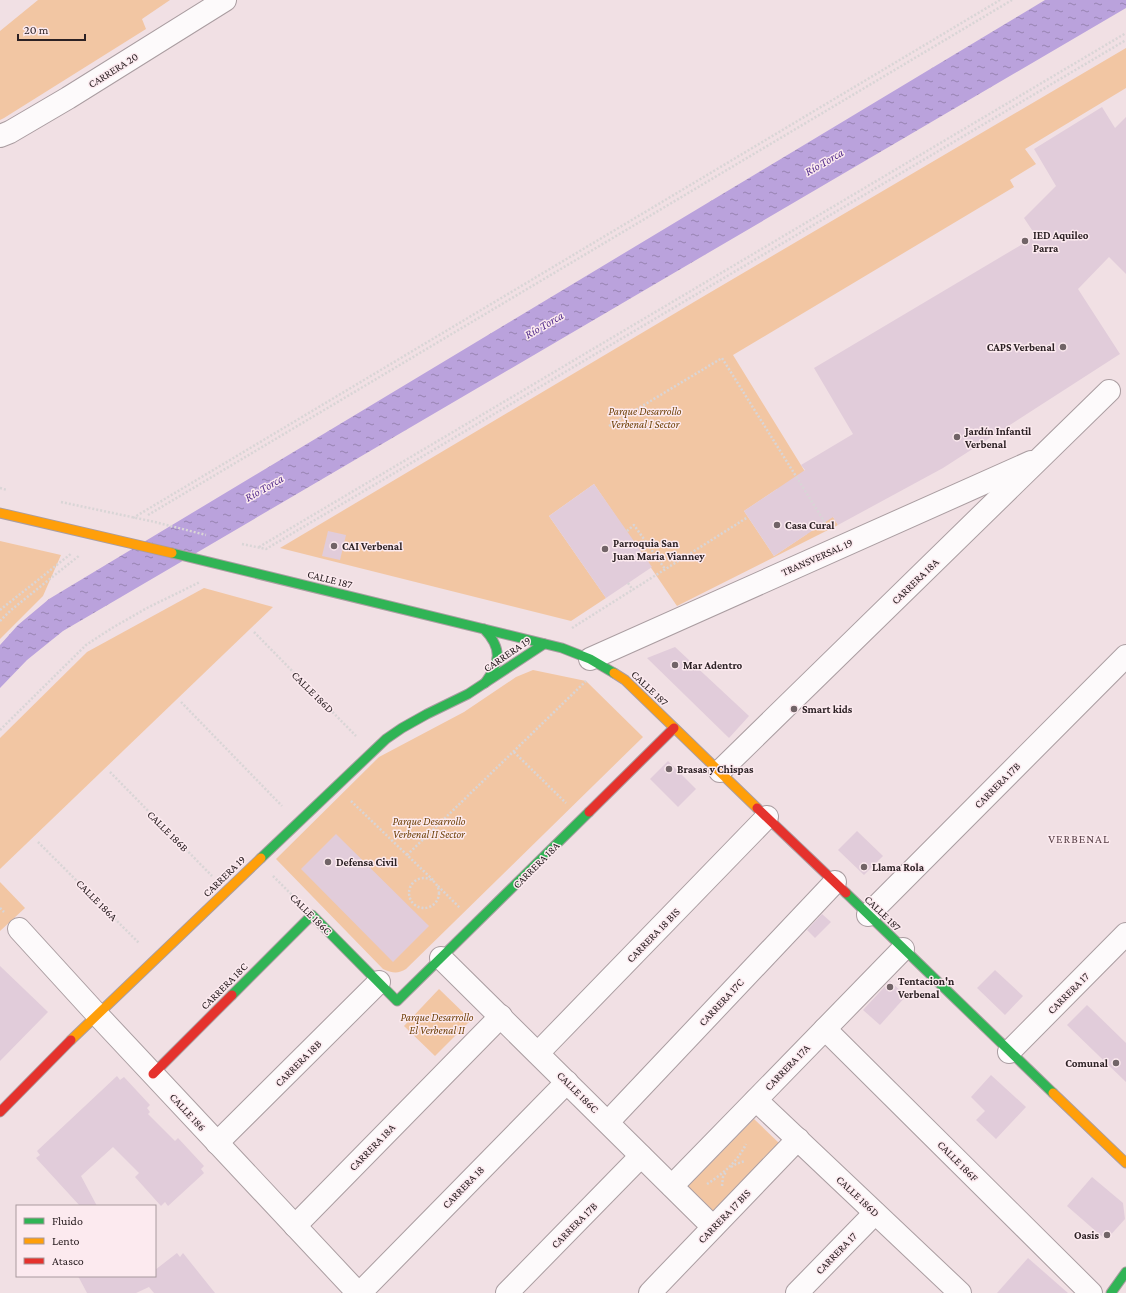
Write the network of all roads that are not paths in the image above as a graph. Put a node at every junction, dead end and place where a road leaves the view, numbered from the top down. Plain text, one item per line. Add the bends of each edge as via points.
1 (225, 0) edge
2 (0, 136) edge
3 (1109, 391) dead end
4 (1044, 456) junction
5 (0, 513) edge
6 (484, 630) junction
7 (544, 644) junction
8 (1126, 656) edge
9 (590, 668) junction
10 (484, 684) junction
11 (674, 728) junction
12 (720, 771) junction
13 (767, 817) junction
14 (835, 882) junction
15 (312, 915) joint
16 (868, 915) junction
17 (20, 929) dead end
18 (1126, 934) edge
19 (902, 949) junction
20 (441, 958) junction
21 (379, 982) junction
22 (397, 1001) joint
23 (97, 1014) junction
24 (501, 1016) junction
25 (825, 1028) junction
26 (1009, 1052) junction
27 (538, 1053) junction
28 (153, 1074) junction
29 (567, 1082) junction
30 (756, 1100) junction
31 (0, 1112) edge
32 (608, 1122) junction
33 (798, 1139) junction
34 (217, 1143) junction
35 (642, 1156) junction
36 (1126, 1163) edge
37 (672, 1186) junction
38 (875, 1213) junction
39 (295, 1226) junction
40 (713, 1227) junction
41 (1126, 1272) edge
42 (355, 1292) edge
43 (801, 1292) edge
44 (507, 1293) edge
45 (650, 1293) edge
46 (960, 1293) edge
47 (1091, 1293) edge
48 (1111, 1293) edge

1 - 2 street, CARRERA 20 via 68,98
3 - 4 street, CARRERA 18A
4 - 9 street, TRANSVERSAL 19
4 - 12 street, CARRERA 18A
5 - 6 street, CALLE 187
6 - 7 street, CALLE 187
6 - 10 street, CARRERA 19 via 498,648 495,668
7 - 9 street, CALLE 187 via 562,648
7 - 10 street, CARRERA 19
8 - 16 street, CARRERA 17B
9 - 11 street, CALLE 187 via 625,680
10 - 23 street, CARRERA 19 via 386,739
11 - 12 street, CALLE 187
11 - 20 street, CARRERA 18A
12 - 13 street, CALLE 187
13 - 14 street, CALLE 187
13 - 27 street, CARRERA 18 BIS
14 - 16 street, CALLE 187
14 - 32 street, CARRERA 17C
15 - 21 street, CALLE 186C
15 - 28 street, CARRERA 18C
16 - 19 street, CALLE 187
17 - 23 street, CALLE 186
18 - 26 street, CARRERA 17
19 - 25 street, CARRERA 17A
19 - 26 street, CALLE 187
20 - 22 street, CARRERA 18A
20 - 24 street, CALLE 186C
21 - 22 street, CALLE 186C
21 - 34 street, CARRERA 18B
23 - 28 street, CALLE 186
23 - 31 street, CARRERA 19
24 - 27 street, CALLE 186C
24 - 39 street, CARRERA 18A
25 - 30 street, CARRERA 17A
25 - 47 street, CALLE 186F
26 - 36 street, CALLE 187
27 - 29 street, CALLE 186C
28 - 34 street, CALLE 186
29 - 32 street, CALLE 186C
29 - 42 street, CARRERA 18
30 - 33 street, CALLE 186D
30 - 37 street, CARRERA 17A
32 - 35 street, CALLE 186C
33 - 38 street, CALLE 186D
33 - 40 street, CARRERA 17 BIS
34 - 39 street, CALLE 186
35 - 37 street, CALLE 186C
35 - 44 street, CARRERA 17B
37 - 40 street, CALLE 186C
38 - 43 street, CARRERA 17
38 - 46 street, CALLE 186D
39 - 42 street, CALLE 186
40 - 45 street, CARRERA 17 BIS
41 - 48 street

